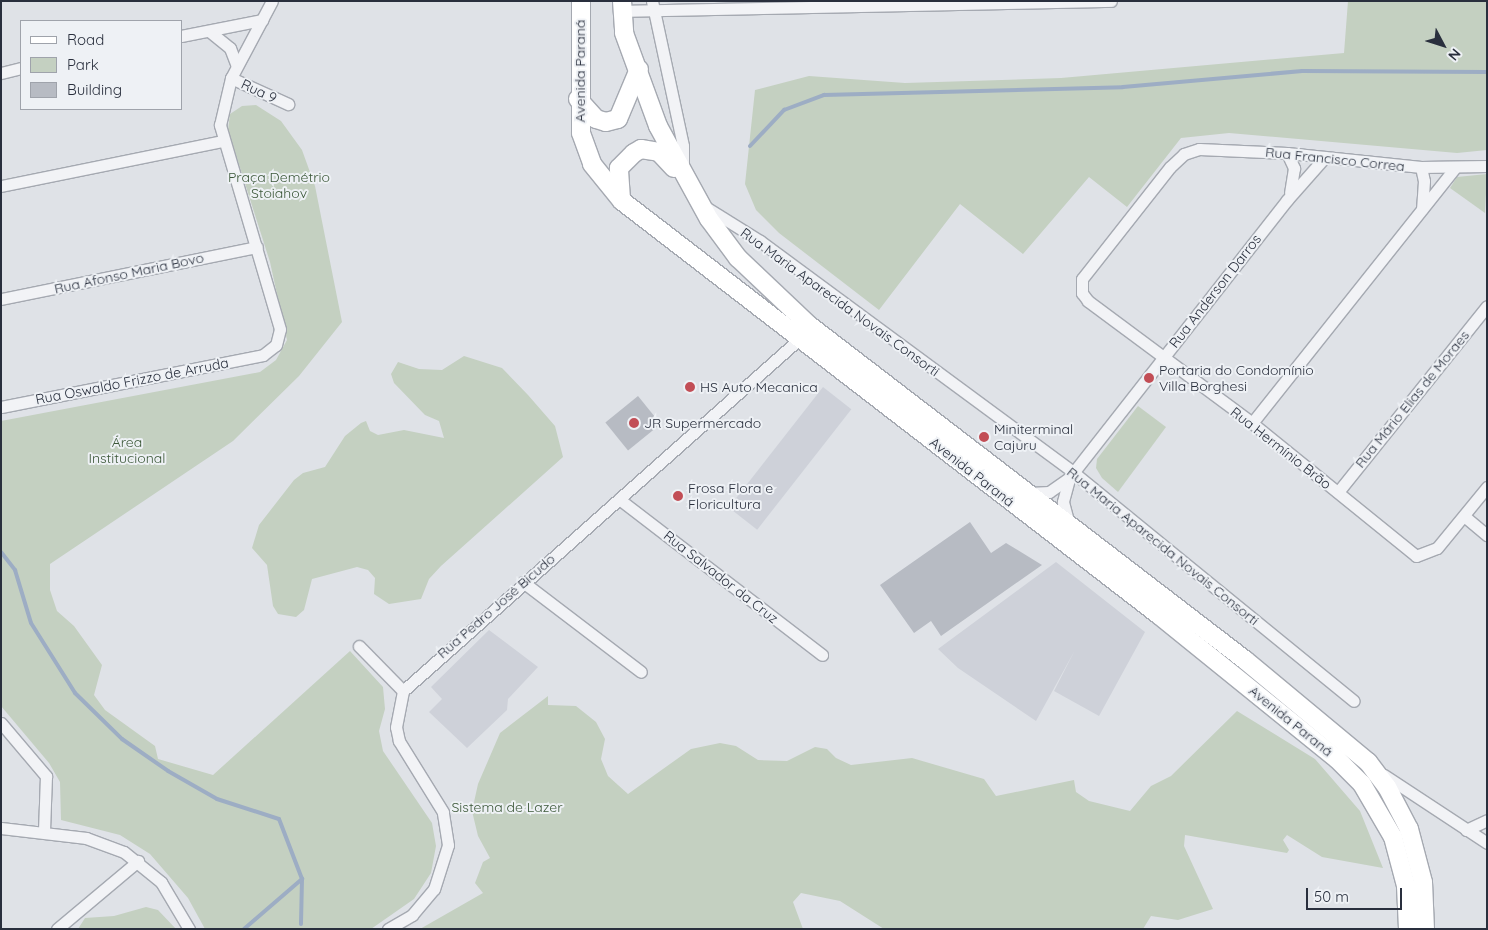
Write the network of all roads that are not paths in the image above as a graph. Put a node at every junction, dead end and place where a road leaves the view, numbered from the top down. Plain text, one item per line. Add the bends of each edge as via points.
1 (272, 1) edge
2 (1111, 1) edge
3 (919, 3) edge
4 (581, 5) edge
5 (630, 6) edge
6 (653, 6) edge
7 (262, 20) junction
8 (208, 30) junction
9 (182, 36) edge
10 (237, 66) junction
11 (20, 68) edge
12 (639, 69) junction
13 (1, 72) edge
14 (231, 78) junction
15 (578, 100) junction
16 (288, 104) dead end
17 (222, 141) junction
18 (1287, 152) junction
19 (1325, 157) junction
20 (1487, 166) edge
21 (1420, 167) junction
22 (1454, 169) junction
23 (684, 177) junction
24 (1, 186) edge
25 (1288, 200) junction
26 (622, 201) junction
27 (700, 204) junction
28 (1421, 210) junction
29 (257, 247) junction
30 (1, 299) edge
31 (1088, 301) joint
32 (1487, 306) edge
33 (798, 340) junction
34 (1162, 358) junction
35 (1, 407) edge
36 (1252, 423) junction
37 (1071, 475) junction
38 (1487, 487) edge
39 (1027, 492) junction
40 (1338, 492) junction
41 (620, 499) junction
42 (1464, 516) junction
43 (1070, 525) junction
44 (1487, 535) edge
45 (523, 582) junction
46 (360, 646) dead end
47 (822, 655) dead end
48 (641, 672) dead end
49 (403, 691) junction
50 (1354, 701) dead end
51 (1, 723) edge
52 (1368, 762) junction
53 (1487, 820) edge
54 (1, 828) edge
55 (1466, 830) junction
56 (44, 831) junction
57 (1487, 843) edge
58 (138, 861) junction
59 (57, 929) edge
60 (189, 929) edge
61 (388, 929) edge
62 (1408, 929) edge
63 (1426, 929) edge

1 - 7 street
2 - 3 street
3 - 6 street
4 - 15 main road, Avenida Paraná
5 - 6 street
5 - 12 main road, Avenida Paraná via 624,33
6 - 23 street, Avenida Paraná via 683,146
7 - 8 street
7 - 10 street
8 - 9 street
8 - 10 street via 230,48
10 - 14 street
11 - 13 street
12 - 15 main road via 618,119 606,122 596,119
12 - 23 main road, Avenida Paraná via 658,126
14 - 16 street, Rua 9
14 - 17 street via 220,125
15 - 26 main road, Avenida Paraná via 580,133 592,164
17 - 24 street
17 - 29 street
18 - 19 street, Rua Francisco Correa
18 - 25 street, Rua Anderson Darros via 1294,168
18 - 31 street, Rua Francisco Correa via 1199,150 1184,154 1082,279 1082,293
19 - 21 street, Rua Francisco Correa
19 - 25 street, Rua Anderson Darros
20 - 22 street, Rua Francisco Correa
21 - 22 street, Rua Francisco Correa
21 - 28 street via 1424,180
22 - 28 street
23 - 26 main road via 658,152 640,149 618,168
23 - 27 main road, Avenida Paraná
25 - 34 street, Rua Anderson Darros
26 - 33 main road, Avenida Paraná
27 - 37 street, Rua Maria Aparecida Novais Consorti via 760,241
27 - 39 main road, Avenida Paraná via 748,270 810,326
28 - 36 street
29 - 30 street, Rua Afonso Maria Bovo
29 - 35 street, Rua Oswaldo Frizzo de Arruda via 280,329 276,345 263,355
31 - 34 street, Rua Hermínio Brão
32 - 40 street, Rua Mário Elias de Moraes
33 - 41 street, Rua Pedro José Bicudo
33 - 62 main road, Avenida Paraná via 1159,615 1347,768 1382,812 1396,844 1406,886
34 - 36 street, Rua Hermínio Brão
34 - 37 street, Rua Anderson Darros
36 - 40 street, Rua Hermínio Brão
37 - 39 street, Rua Anderson Darros via 1049,492
37 - 43 street, Rua Anderson Darros via 1063,502
37 - 50 street, Rua Maria Aparecida Novais Consorti
38 - 42 street
39 - 43 main road, Avenida Paraná
40 - 42 street, Rua Hermínio Brão via 1416,556 1426,555
41 - 45 street, Rua Pedro José Bicudo
41 - 47 street, Rua Salvador da Cruz
42 - 44 street
43 - 52 main road, Avenida Paraná via 1245,660
45 - 48 street
45 - 49 street, Rua Pedro José Bicudo
46 - 49 street
49 - 61 street via 396,727 399,741 442,812 448,844 434,889 412,915
51 - 56 street via 46,776
52 - 55 street via 1408,794
52 - 63 main road, Avenida Paraná via 1387,787 1409,829 1423,882
53 - 55 street
54 - 56 street
55 - 57 street
56 - 58 street via 86,838
58 - 59 street
58 - 60 street via 174,898

